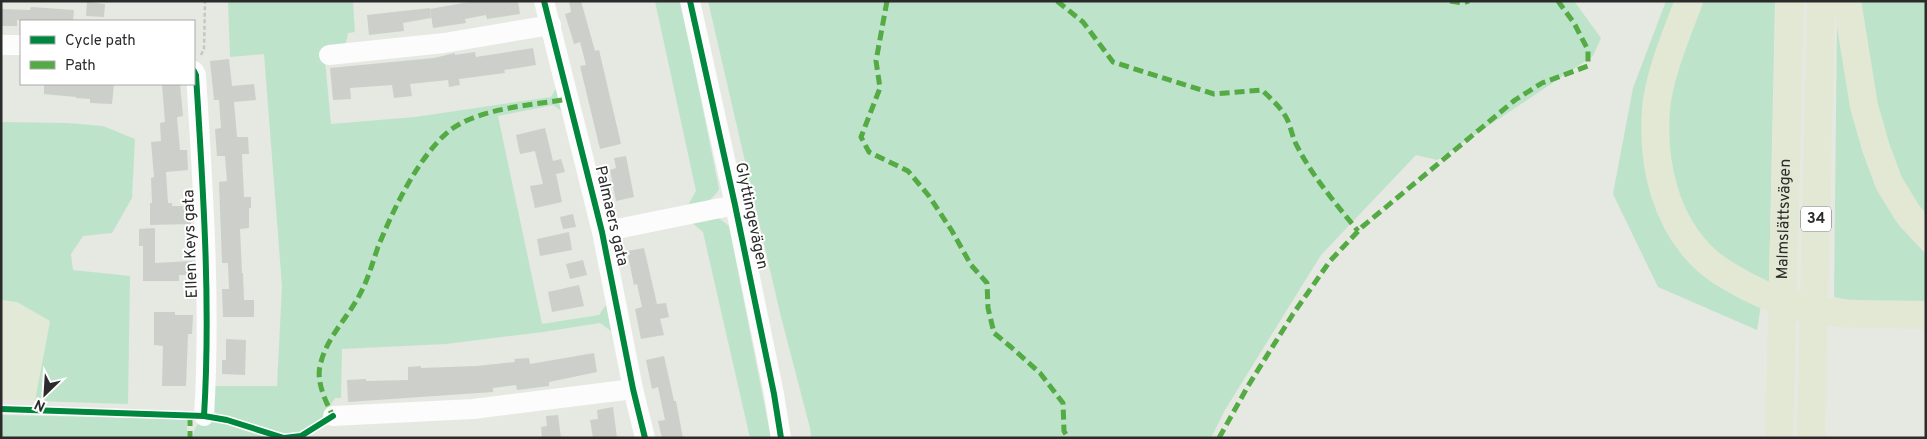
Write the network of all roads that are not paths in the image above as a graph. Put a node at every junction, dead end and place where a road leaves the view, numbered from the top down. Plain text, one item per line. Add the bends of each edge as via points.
1 (544, 1) edge
2 (690, 1) edge
3 (1689, 1) edge
4 (1790, 1) edge
5 (1821, 1) edge
6 (1847, 1) edge
7 (551, 25) junction
8 (1, 45) edge
9 (20, 46) edge
10 (329, 55) dead end
11 (196, 66) edge
12 (734, 205) junction
13 (602, 232) junction
14 (1926, 234) edge
15 (1926, 315) edge
16 (633, 389) junction
17 (204, 416) dead end
18 (333, 416) dead end
19 (645, 438) edge
20 (781, 438) edge
21 (1779, 438) edge
22 (1811, 438) edge

1 - 7 street, Palmaers gata
2 - 12 street, Glyttingevägen
3 - 15 highway via 1666,65 1656,108 1655,146 1662,187 1689,240 1706,260 1727,276 1764,295 1808,309
4 - 21 highway, Malmslättsvägen / 34
5 - 22 highway, Malmslättsvägen / 34
6 - 14 highway via 1864,106 1876,148 1889,183 1908,214
7 - 10 street via 444,43
7 - 13 street, Palmaers gata
8 - 9 street
11 - 17 street, Ellen Keys gata via 206,230
12 - 13 street, Palmaers gata
12 - 20 street, Glyttingevägen
13 - 16 street, Palmaers gata
16 - 18 street via 473,409
16 - 19 street, Palmaers gata

